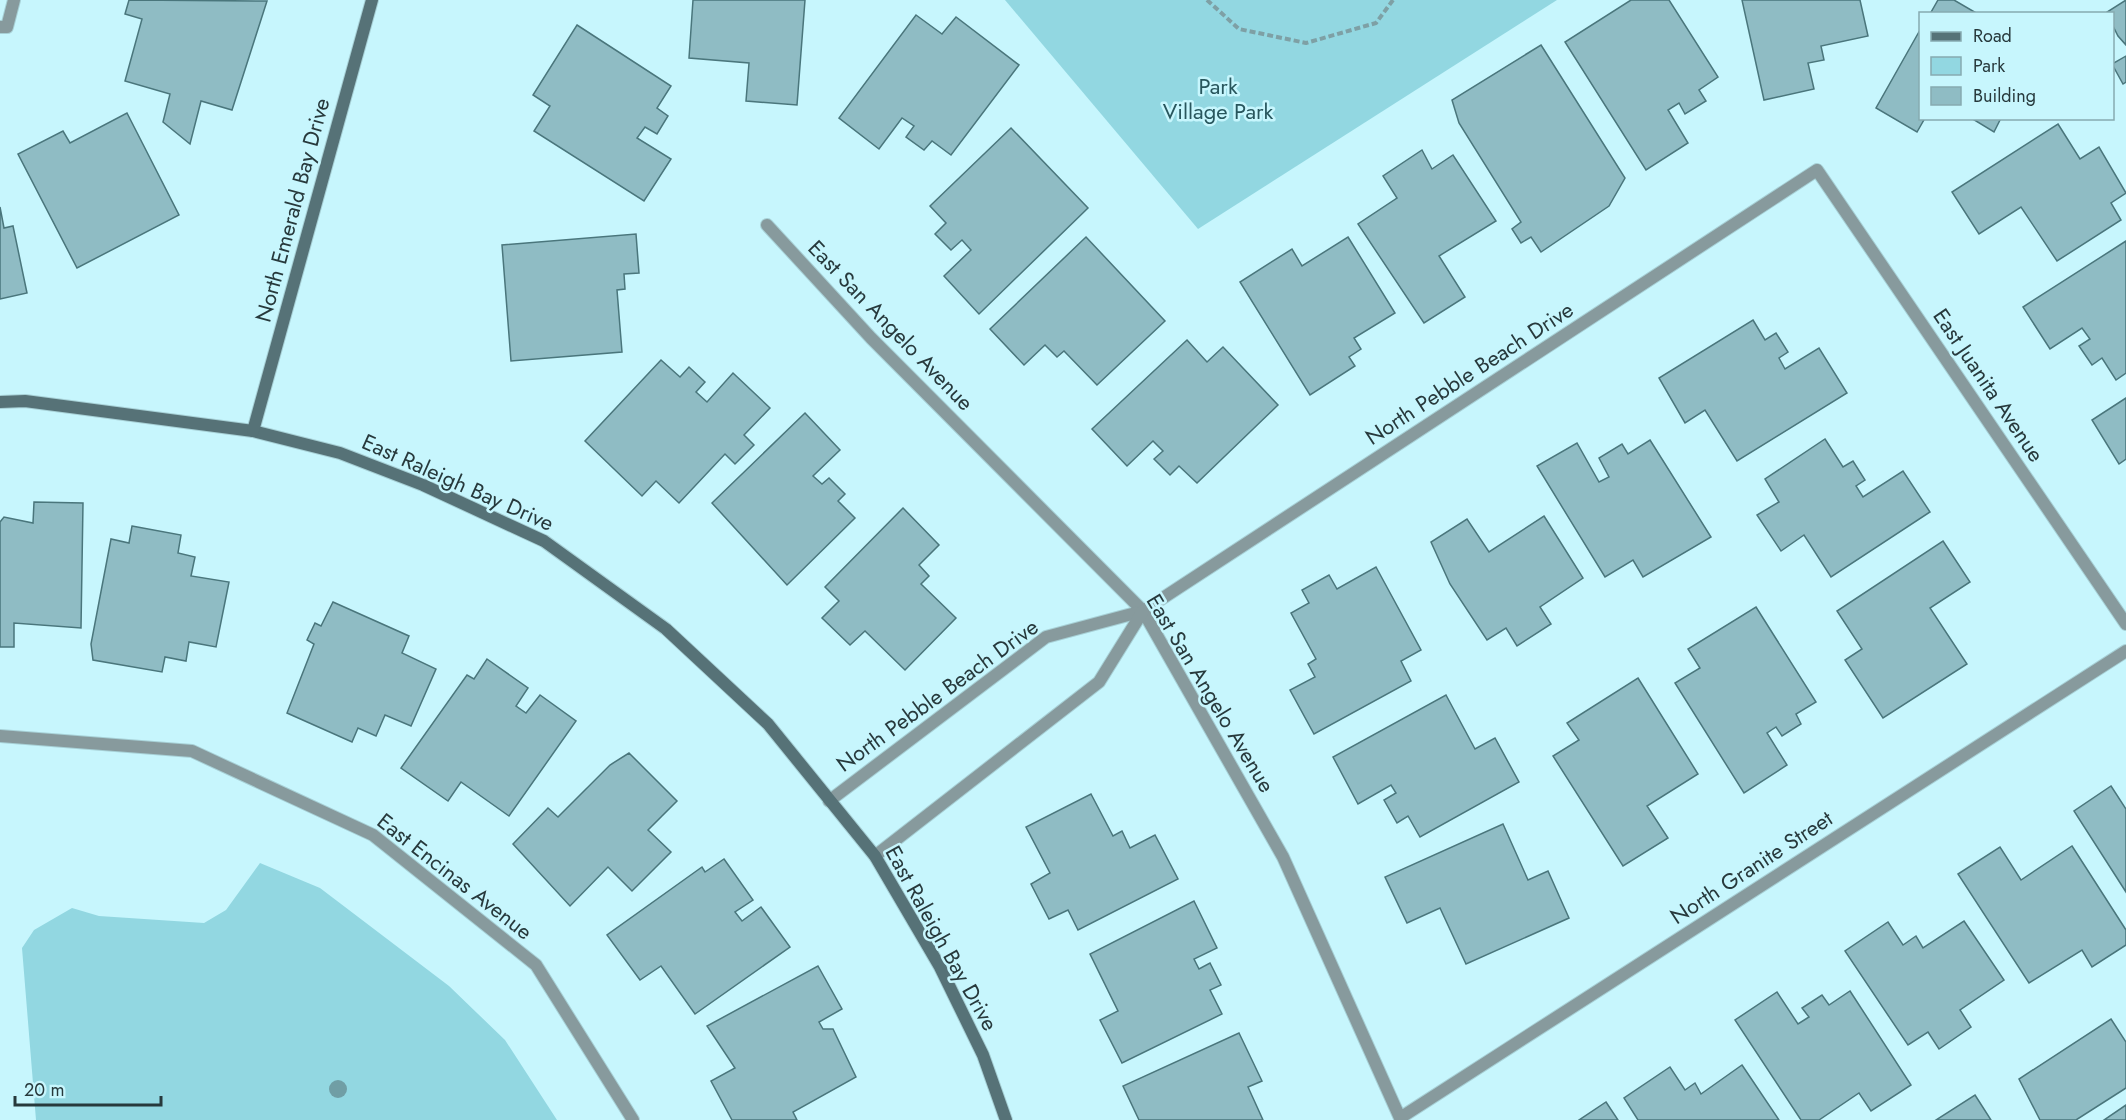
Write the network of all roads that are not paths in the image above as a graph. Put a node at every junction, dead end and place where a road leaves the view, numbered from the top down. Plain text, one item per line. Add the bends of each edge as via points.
1 (14, 0) edge
2 (372, 0) edge
3 (4, 27) edge
4 (1817, 170) joint
5 (767, 225) dead end
6 (0, 402) edge
7 (253, 432) junction
8 (1143, 611) junction
9 (2126, 624) edge
10 (2126, 651) edge
11 (0, 735) edge
12 (829, 801) junction
13 (875, 856) junction
14 (1400, 1118) joint
15 (633, 1120) edge
16 (1006, 1120) edge

1 - 3 street
2 - 7 street, North Emerald Bay Drive
4 - 8 street, North Pebble Beach Drive
4 - 9 street, East Juanita Avenue
5 - 8 street, East San Angelo Avenue via 871,338
6 - 7 street, East Raleigh Bay Drive via 25,401
7 - 12 street, East Raleigh Bay Drive via 340,453 423,485 544,541 666,629 768,724
8 - 12 street, North Pebble Beach Drive via 1046,637
8 - 13 street, North Pebble Beach Drive via 1099,682
8 - 14 street, East San Angelo Avenue via 1283,857
10 - 14 street, North Granite Street
11 - 15 street, East Encinas Avenue via 192,751 374,835 536,965
12 - 13 street, East Raleigh Bay Drive
13 - 16 street, East Raleigh Bay Drive via 945,977 983,1055

